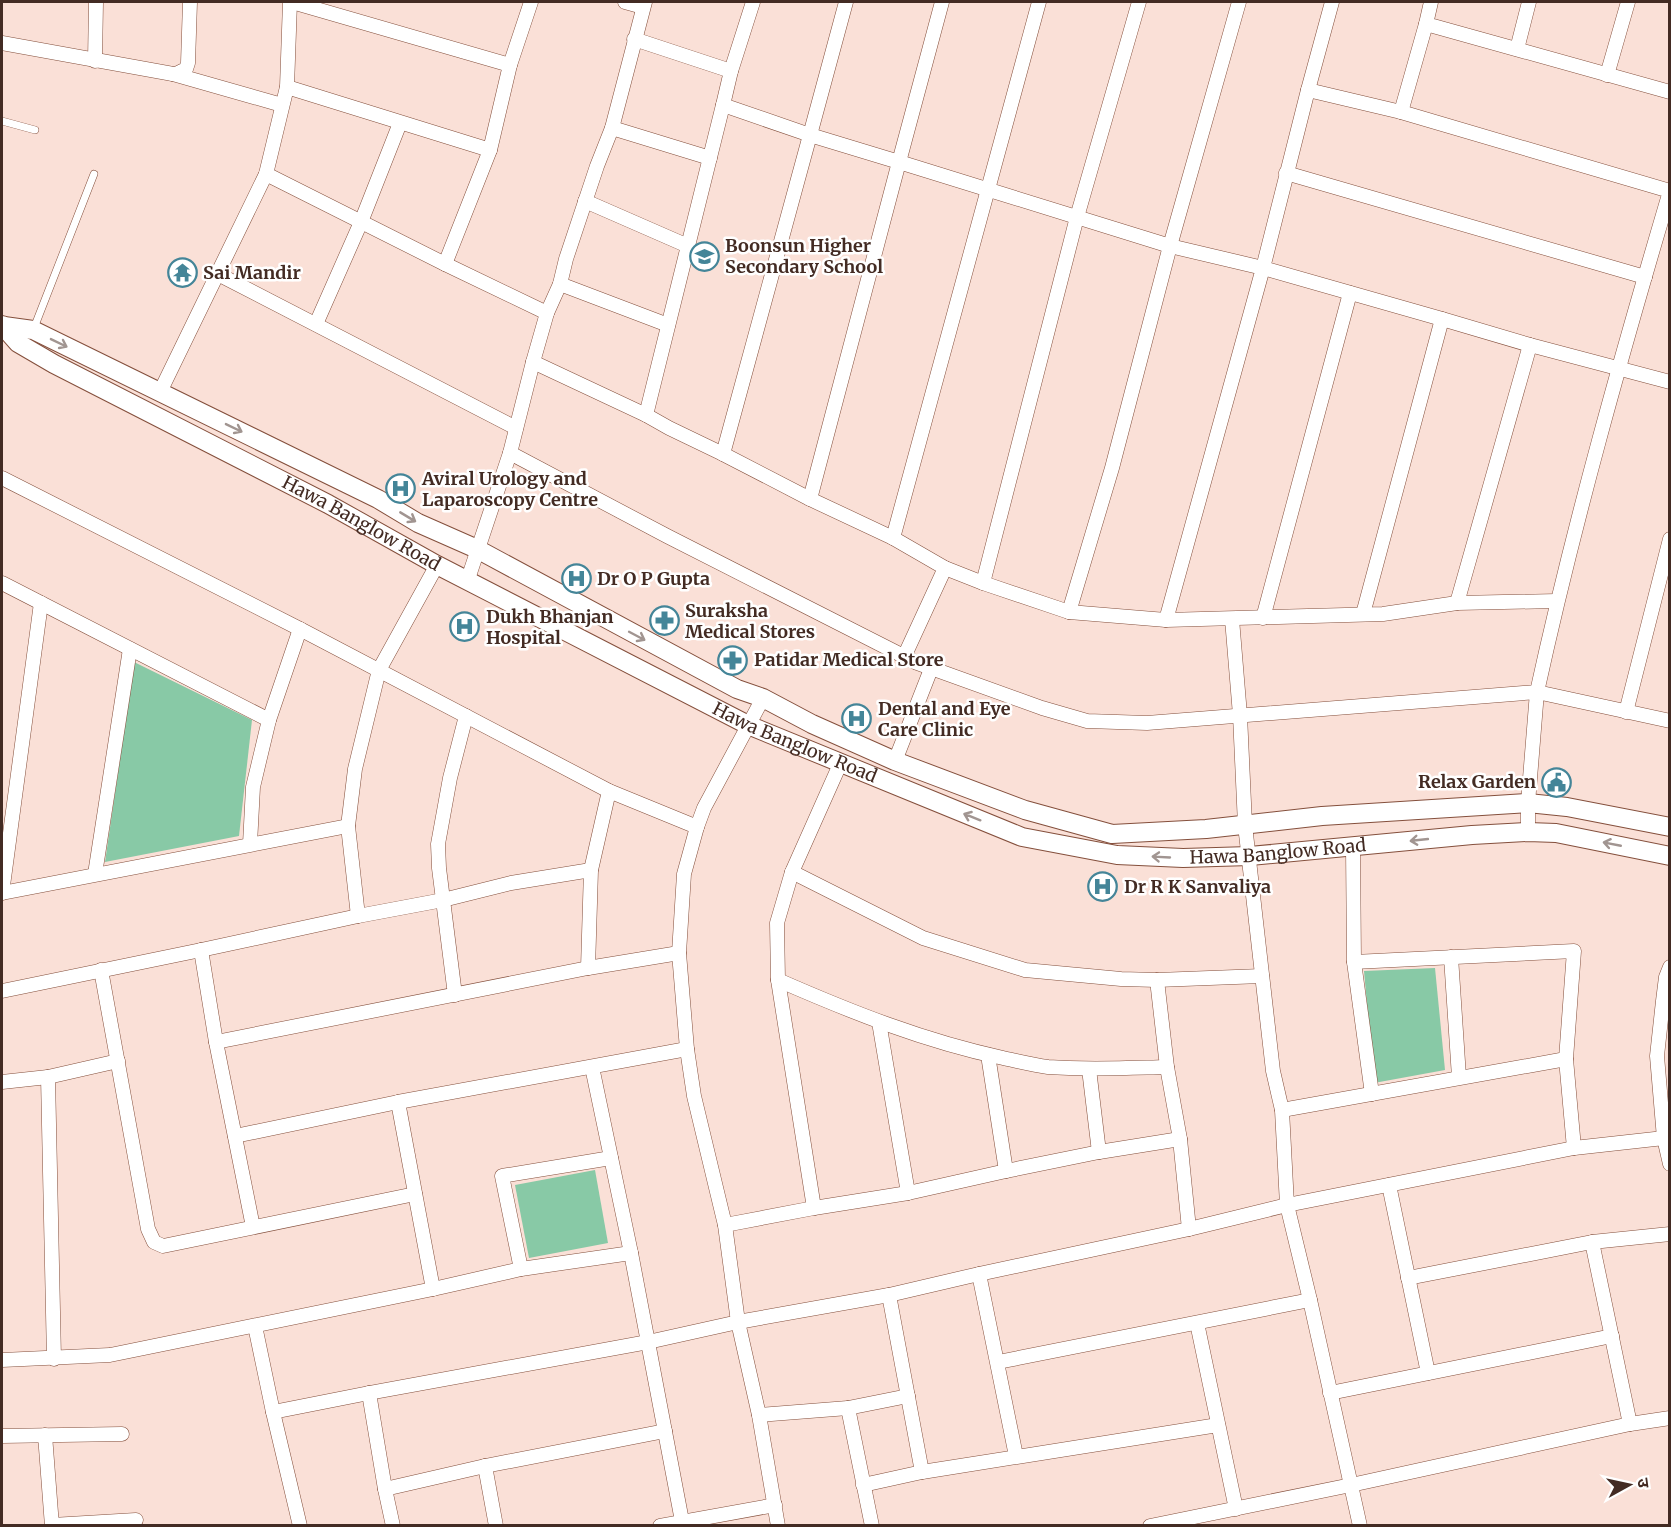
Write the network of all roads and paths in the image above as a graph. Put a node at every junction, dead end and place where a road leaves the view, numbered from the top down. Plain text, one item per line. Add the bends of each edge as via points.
1 (96, 2) edge
2 (190, 2) edge
3 (291, 2) edge
4 (531, 2) edge
5 (626, 2) edge
6 (753, 2) edge
7 (846, 2) edge
8 (942, 2) edge
9 (1040, 2) edge
10 (1139, 2) edge
11 (1239, 2) edge
12 (1332, 2) edge
13 (1431, 2) edge
14 (1529, 2) edge
15 (1628, 2) edge
16 (644, 4) edge
17 (1426, 24) junction
18 (2, 39) edge
19 (634, 39) junction
20 (1517, 50) junction
21 (95, 61) junction
22 (510, 65) junction
23 (731, 71) junction
24 (173, 74) junction
25 (1607, 75) junction
26 (286, 87) junction
27 (1308, 90) junction
28 (1670, 92) edge
29 (282, 105) junction
30 (723, 105) junction
31 (1401, 112) junction
32 (2, 121) edge
33 (400, 123) junction
34 (612, 128) junction
35 (35, 130) dead end
36 (810, 135) junction
37 (490, 150) junction
38 (710, 158) junction
39 (899, 162) junction
40 (1286, 173) junction
41 (94, 174) dead end
42 (266, 174) junction
43 (988, 190) junction
44 (585, 201) junction
45 (1077, 217) junction
46 (361, 222) junction
47 (687, 246) junction
48 (1170, 246) junction
49 (445, 264) junction
50 (1263, 268) junction
51 (218, 274) junction
52 (1645, 277) junction
53 (560, 284) junction
54 (1350, 293) junction
55 (547, 313) junction
56 (1442, 319) junction
57 (316, 324) junction
58 (3, 325) edge
59 (668, 325) junction
60 (33, 330) junction
61 (1530, 345) junction
62 (533, 362) junction
63 (1618, 370) junction
64 (1670, 382) edge
65 (160, 392) junction
66 (646, 415) junction
67 (516, 428) junction
68 (510, 453) junction
69 (723, 454) junction
70 (2, 478) edge
71 (810, 499) junction
72 (893, 538) junction
73 (1670, 539) edge
74 (477, 549) junction
75 (436, 565) junction
76 (945, 568) junction
77 (468, 579) junction
78 (2, 583) edge
79 (983, 583) junction
80 (1557, 601) junction
81 (40, 603) junction
82 (1457, 603) junction
83 (1069, 612) junction
84 (1363, 614) junction
85 (1263, 618) junction
86 (1232, 619) junction
87 (1166, 620) junction
88 (300, 629) junction
89 (130, 649) junction
90 (904, 657) junction
91 (931, 669) junction
92 (379, 670) junction
93 (1537, 692) junction
94 (763, 698) junction
95 (1626, 712) junction
96 (1240, 715) junction
97 (466, 716) junction
98 (269, 720) junction
99 (1670, 721) edge
100 (748, 725) junction
101 (895, 761) junction
102 (841, 762) junction
103 (609, 791) junction
104 (1528, 803) junction
105 (1245, 825) junction
106 (348, 826) junction
107 (697, 827) junction
108 (1670, 827) edge
109 (1528, 832) junction
110 (250, 844) junction
111 (1353, 847) junction
112 (1250, 856) junction
113 (1670, 856) edge
114 (591, 870) junction
115 (792, 872) junction
116 (95, 874) junction
117 (2, 893) edge
118 (443, 900) junction
119 (358, 916) junction
120 (201, 950) junction
121 (679, 953) junction
122 (1451, 957) junction
123 (1354, 962) junction
124 (1670, 967) edge
125 (588, 968) junction
126 (101, 970) junction
127 (1262, 976) junction
128 (778, 980) junction
129 (1158, 980) junction
130 (2, 991) edge
131 (455, 995) junction
132 (1666, 1001) edge
133 (879, 1022) junction
134 (216, 1042) junction
135 (687, 1049) junction
136 (988, 1055) junction
137 (1566, 1059) junction
138 (118, 1061) junction
139 (1167, 1066) junction
140 (592, 1067) junction
141 (1089, 1069) junction
142 (48, 1077) junction
143 (1459, 1077) junction
144 (2, 1082) edge
145 (1372, 1094) junction
146 (398, 1102) junction
147 (1282, 1110) junction
148 (235, 1136) junction
149 (1180, 1138) junction
150 (1664, 1138) junction
151 (1574, 1148) junction
152 (1099, 1152) junction
153 (611, 1158) junction
154 (1670, 1164) edge
155 (1006, 1171) junction
156 (1389, 1185) junction
157 (908, 1193) junction
158 (415, 1194) junction
159 (1287, 1205) junction
160 (814, 1208) junction
161 (725, 1225) junction
162 (253, 1227) junction
163 (1188, 1229) junction
164 (1670, 1234) edge
165 (1592, 1242) junction
166 (631, 1252) junction
167 (521, 1269) junction
168 (979, 1274) junction
169 (1408, 1278) junction
170 (433, 1289) junction
171 (889, 1295) junction
172 (1310, 1300) junction
173 (738, 1322) junction
174 (1197, 1323) junction
175 (255, 1326) junction
176 (1612, 1336) junction
177 (648, 1342) junction
178 (54, 1359) junction
179 (2, 1360) edge
180 (998, 1362) junction
181 (1428, 1373) junction
182 (369, 1393) junction
183 (1330, 1393) junction
184 (908, 1396) junction
185 (848, 1408) junction
186 (273, 1412) junction
187 (759, 1415) junction
188 (1670, 1418) edge
189 (1630, 1424) junction
190 (1218, 1425) junction
191 (665, 1431) junction
192 (122, 1434) dead end
193 (45, 1435) junction
194 (2, 1436) edge
195 (1016, 1456) junction
196 (485, 1466) junction
197 (922, 1472) junction
198 (863, 1485) junction
199 (1351, 1485) junction
200 (385, 1489) junction
201 (774, 1505) junction
202 (1236, 1509) junction
203 (136, 1520) dead end
204 (682, 1521) junction
205 (52, 1525) edge
206 (300, 1526) edge
207 (393, 1526) edge
208 (496, 1526) edge
209 (660, 1526) edge
210 (778, 1526) edge
211 (872, 1526) edge
212 (1150, 1526) edge
213 (1360, 1526) edge

1 - 21 street
2 - 24 street via 188,63 186,69
3 - 22 street
3 - 26 street
4 - 22 street
5 - 16 street
6 - 23 street
7 - 36 street
8 - 39 street
9 - 43 street
10 - 45 street
11 - 48 street
12 - 27 street
13 - 17 street
14 - 20 street
15 - 25 street
16 - 19 street
17 - 20 street
17 - 31 street
18 - 21 street
19 - 23 street
19 - 34 street
20 - 25 street
21 - 24 street
22 - 37 street
23 - 30 street
24 - 29 street
25 - 28 street
26 - 29 street
26 - 33 street
27 - 31 street
27 - 40 street
29 - 42 street
30 - 36 street
30 - 38 street
31 - 52 street via 1670,190
32 - 35 lane
33 - 37 street
33 - 46 street
34 - 38 street
34 - 44 street
36 - 39 street
36 - 69 street
37 - 49 street
38 - 47 street
39 - 43 street
39 - 71 street
40 - 50 street
40 - 52 street
41 - 60 lane
42 - 46 street
42 - 51 street
43 - 45 street
43 - 72 street
44 - 47 street
44 - 53 street
45 - 48 street
45 - 79 street
46 - 49 street
46 - 57 street
47 - 59 street
48 - 50 street
48 - 83 street via 1112,468
49 - 55 street
50 - 54 street
50 - 87 street
51 - 57 street
51 - 65 street
52 - 63 street
53 - 55 street
53 - 59 street
54 - 56 street
54 - 85 street
55 - 62 street
56 - 61 street
56 - 84 street
57 - 67 street
58 - 60 street, Hawa Banglow Road
58 - 75 street, Hawa Banglow Road via 18,343 54,364 328,504
59 - 66 street
60 -> 65 street, Hawa Banglow Road
61 - 63 street
61 - 82 street
62 - 66 street
62 - 67 street
63 - 64 street
63 - 80 street
65 -> 74 street, Hawa Banglow Road
66 - 69 street
67 - 68 street
68 - 74 street
68 - 90 street
69 - 71 street
70 - 88 street
71 - 72 street
72 - 76 street
73 - 95 street
74 - 77 street
74 -> 94 street, Hawa Banglow Road via 737,689
75 - 77 street, Hawa Banglow Road
75 - 92 street
76 - 79 street
76 - 90 street
77 - 100 street, Hawa Banglow Road
78 - 81 street
79 - 83 street
80 - 82 street
80 - 93 street
81 - 89 street
81 - 117 street
82 - 84 street
83 - 87 street
84 - 85 street
85 - 86 street
86 - 87 street
86 - 96 street
88 - 92 street
88 - 98 street
89 - 98 street
89 - 116 street
90 - 91 street
91 - 96 street via 1087,721 1147,723
91 - 101 street
92 - 97 street
92 - 106 street via 355,769
93 - 95 street
93 - 96 street
93 - 104 street
94 - 100 street
94 - 101 street, Hawa Banglow Road
95 - 99 street
96 - 105 street
97 - 103 street
97 - 118 street via 438,844
98 - 110 street via 253,787
100 - 102 street, Hawa Banglow Road
100 - 107 street
101 - 105 street, Hawa Banglow Road via 1026,810 1112,834
112 -> 102 street, Hawa Banglow Road via 1117,855 1022,837
102 - 115 street
103 - 107 street
103 - 114 street
104 - 105 street, Hawa Banglow Road via 1322,816
104 - 108 street, Hawa Banglow Road
104 - 109 street
105 - 112 street
106 - 110 street
106 - 119 street
107 - 121 street via 684,874
109 -> 111 street, Hawa Banglow Road
113 -> 109 street, Hawa Banglow Road via 1556,833
110 - 116 street
111 - 112 street, Hawa Banglow Road
111 - 123 street
112 - 127 street
114 - 118 street via 511,883
114 - 125 street
115 - 128 street via 777,923
115 - 129 street via 923,938 1025,970
116 - 117 street
118 - 119 street
118 - 131 street
119 - 120 street
120 - 126 street
120 - 134 street
121 - 125 street
121 - 135 street
122 - 123 street
122 - 137 street via 1574,951
122 - 143 street
123 - 145 street
124 - 132 street
125 - 131 street
126 - 130 street
126 - 138 street
127 - 129 street
127 - 147 street via 1273,1071
128 - 133 street
128 - 160 street
129 - 139 street
131 - 134 street
132 - 150 street via 1657,1056
133 - 136 street
133 - 157 street
134 - 148 street
135 - 140 street
135 - 161 street via 694,1096
136 - 141 street via 1046,1067
136 - 155 street
137 - 143 street
137 - 151 street
138 - 142 street
138 - 162 street via 148,1229 154,1242 163,1246
139 - 141 street
139 - 149 street
140 - 146 street
140 - 153 street
141 - 152 street
142 - 144 street
142 - 178 street
143 - 145 street
145 - 147 street
146 - 148 street
146 - 158 street
147 - 159 street
148 - 162 street
149 - 152 street
149 - 163 street
150 - 151 street
150 - 154 street
151 - 156 street
152 - 155 street
153 - 166 street
153 - 167 street via 502,1176
155 - 157 street
156 - 159 street
156 - 169 street
157 - 160 street
158 - 162 street
158 - 170 street
159 - 163 street
159 - 172 street
160 - 161 street
161 - 173 street
163 - 168 street
164 - 165 street
165 - 169 street
165 - 176 street
166 - 167 street
166 - 177 street
167 - 170 street
168 - 171 street
168 - 180 street
169 - 181 street
170 - 175 street
171 - 173 street
171 - 184 street
172 - 174 street
172 - 183 street
173 - 177 street
173 - 187 street
174 - 180 street
174 - 190 street
175 - 178 street via 110,1355
175 - 186 street
176 - 181 street
176 - 189 street
177 - 182 street
177 - 191 street
178 - 179 street
180 - 195 street
181 - 183 street
182 - 186 street
182 - 200 street
183 - 199 street
184 - 185 street
184 - 197 street
185 - 187 street
185 - 198 street
186 - 206 street
187 - 201 street
188 - 189 street
189 - 199 street
190 - 195 street
190 - 202 street
191 - 196 street
191 - 204 street
192 - 193 street
193 - 194 street
193 - 205 street
195 - 197 street
196 - 200 street
196 - 208 street
197 - 198 street
198 - 211 street
199 - 202 street
199 - 213 street
200 - 207 street
201 - 204 street
201 - 210 street
202 - 212 street
203 - 205 street
204 - 209 street

